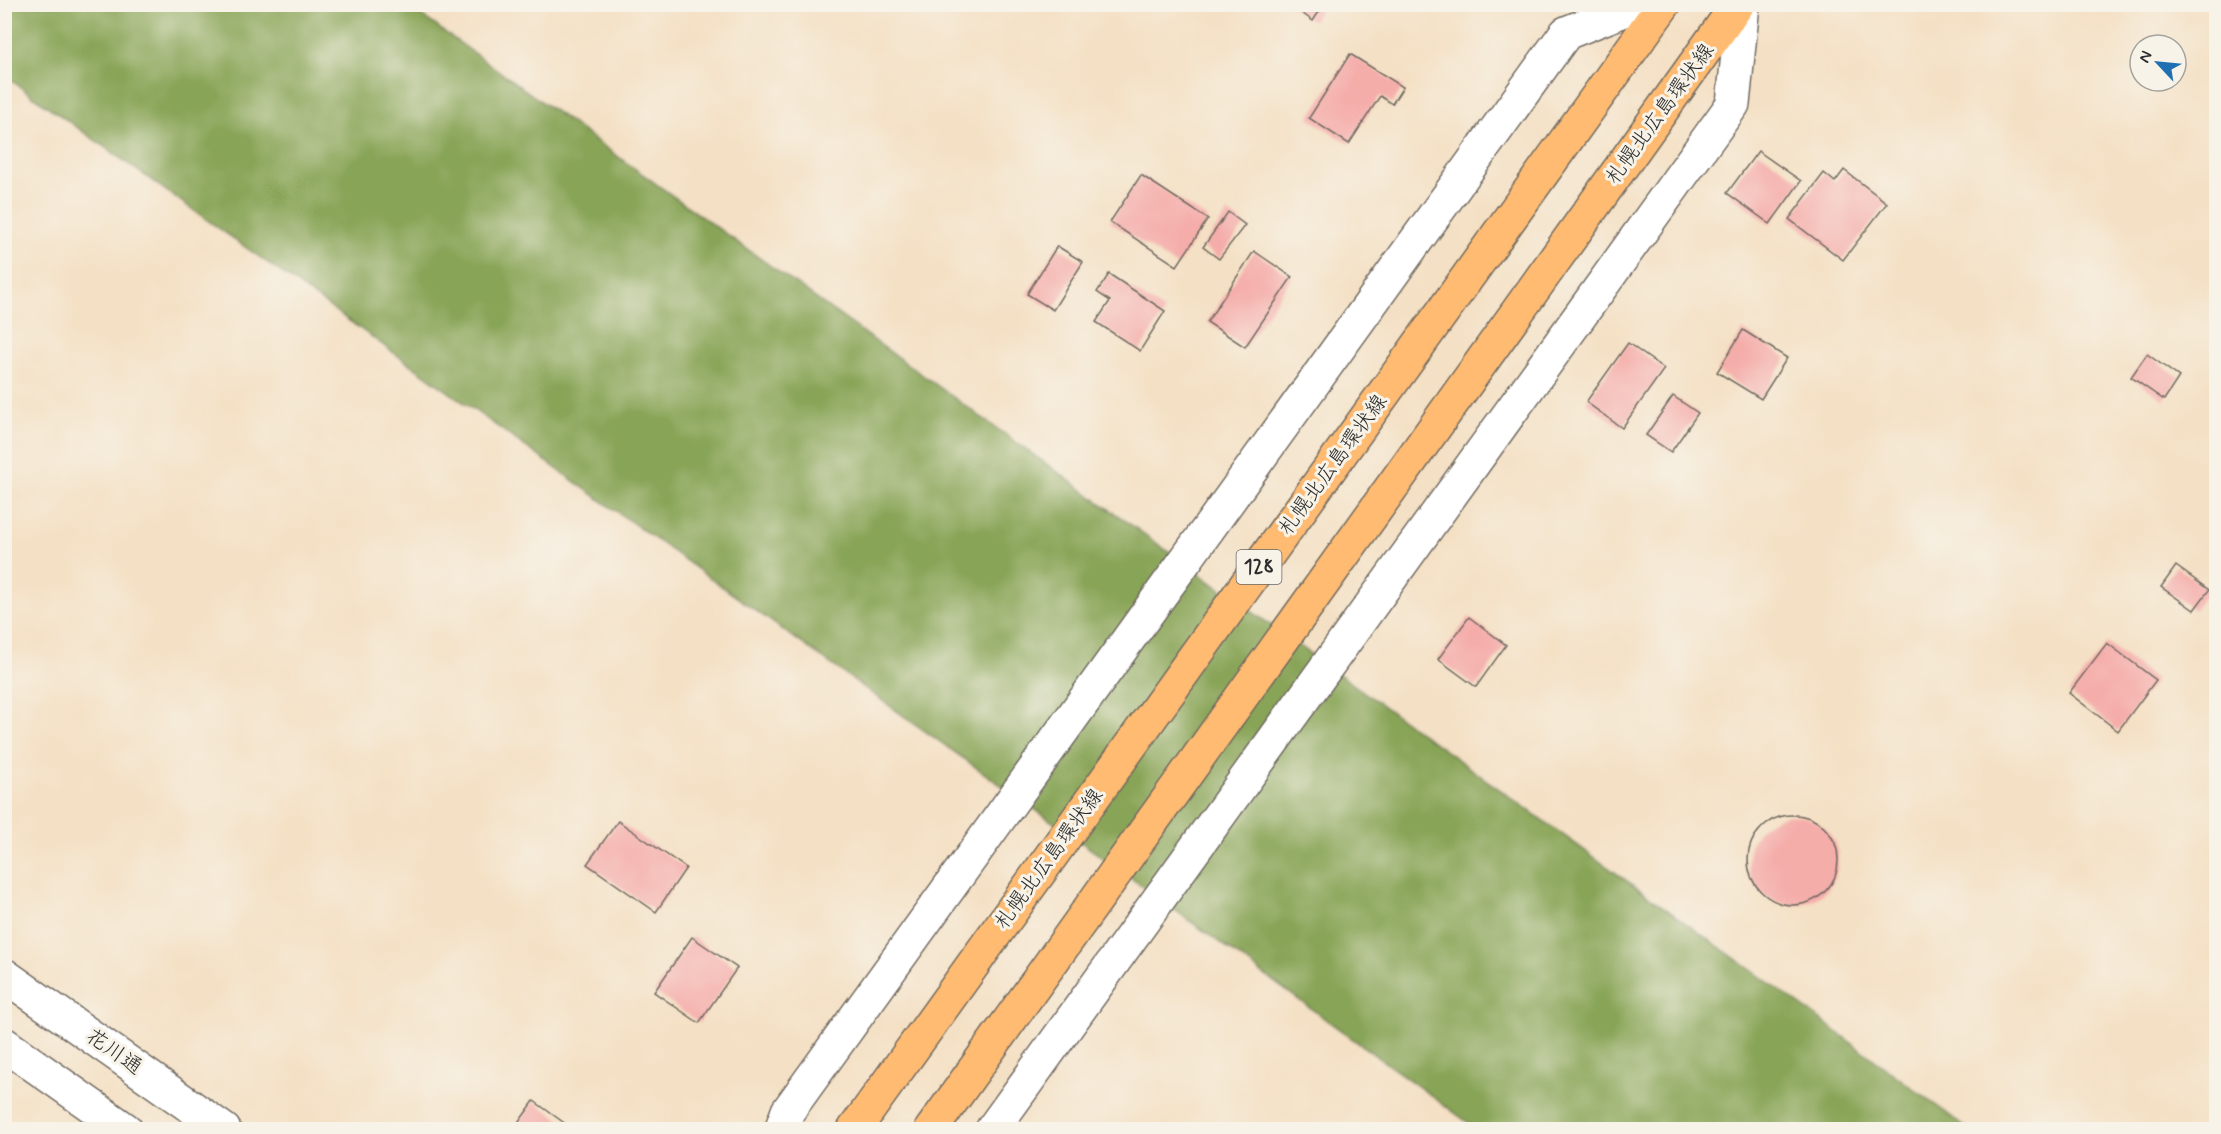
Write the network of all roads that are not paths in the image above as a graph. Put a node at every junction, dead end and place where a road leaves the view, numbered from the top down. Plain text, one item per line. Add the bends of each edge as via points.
1 (1639, 4) edge
2 (1664, 4) edge
3 (1740, 4) edge
4 (15, 982) edge
5 (11, 1048) edge
6 (126, 1130) edge
7 (224, 1130) edge
8 (781, 1130) edge
9 (854, 1130) edge
10 (931, 1130) edge
11 (992, 1130) edge

1 - 8 street via 1566,33 795,1101
2 - 9 main road, 札幌北広島環状線 / 128
3 - 10 main road, 札幌北広島環状線
3 - 11 street via 1733,104
4 - 7 street, 花川通
5 - 6 street

